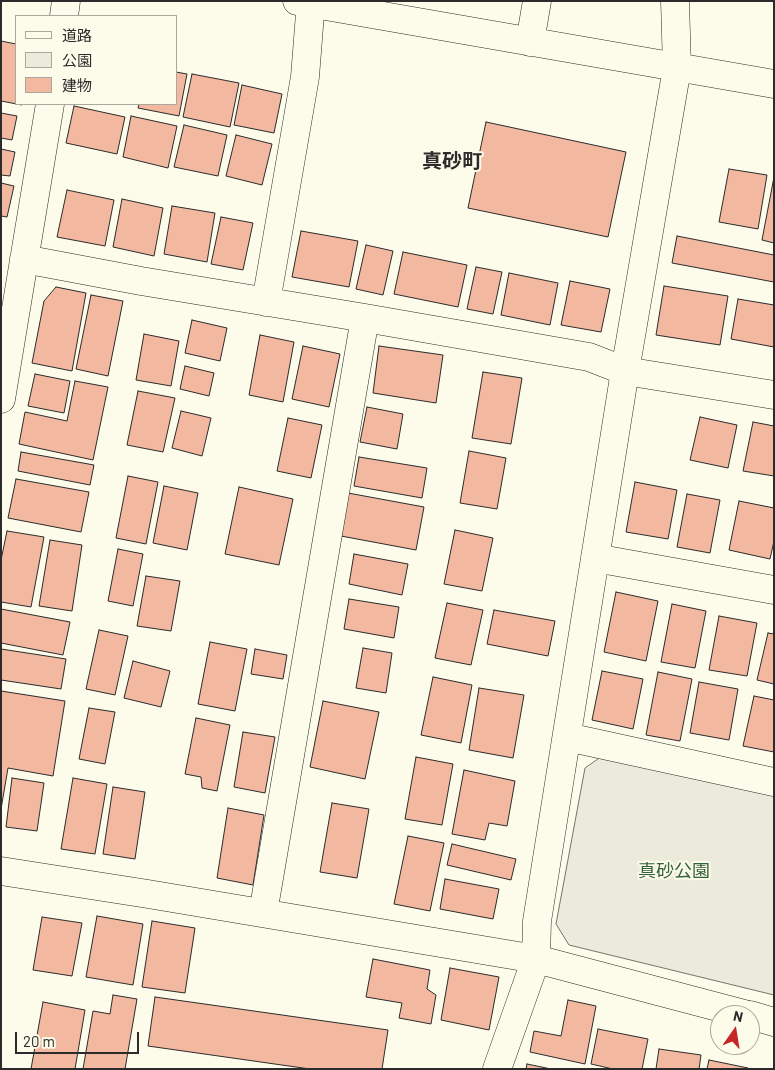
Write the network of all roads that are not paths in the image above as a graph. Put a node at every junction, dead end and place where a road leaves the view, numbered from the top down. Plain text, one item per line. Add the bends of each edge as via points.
1 (66, 1) edge
2 (537, 1) edge
3 (675, 1) edge
4 (306, 2) edge
5 (64, 15) edge
6 (530, 42) junction
7 (678, 68) junction
8 (774, 84) edge
9 (50, 105) edge
10 (15, 270) edge
11 (266, 302) junction
12 (365, 318) junction
13 (625, 371) junction
14 (774, 395) edge
15 (1, 399) edge
16 (595, 558) junction
17 (774, 590) edge
18 (566, 737) junction
19 (774, 782) edge
20 (1, 871) edge
21 (264, 913) junction
22 (536, 959) junction
23 (711, 1005) edge
24 (760, 1018) edge
25 (774, 1022) edge
26 (497, 1069) edge

1 - 5 street
2 - 6 street
3 - 7 street
4 - 6 street
4 - 11 street via 305,77
6 - 7 street
7 - 8 street
7 - 13 street
9 - 10 street
10 - 11 street via 141,281
10 - 15 street
11 - 12 street
12 - 13 street via 589,357
12 - 21 street
13 - 14 street
13 - 16 street
16 - 17 street
16 - 18 street
18 - 19 street
18 - 22 street via 537,921
20 - 21 street
21 - 22 street
22 - 23 street
22 - 26 street
24 - 25 street

